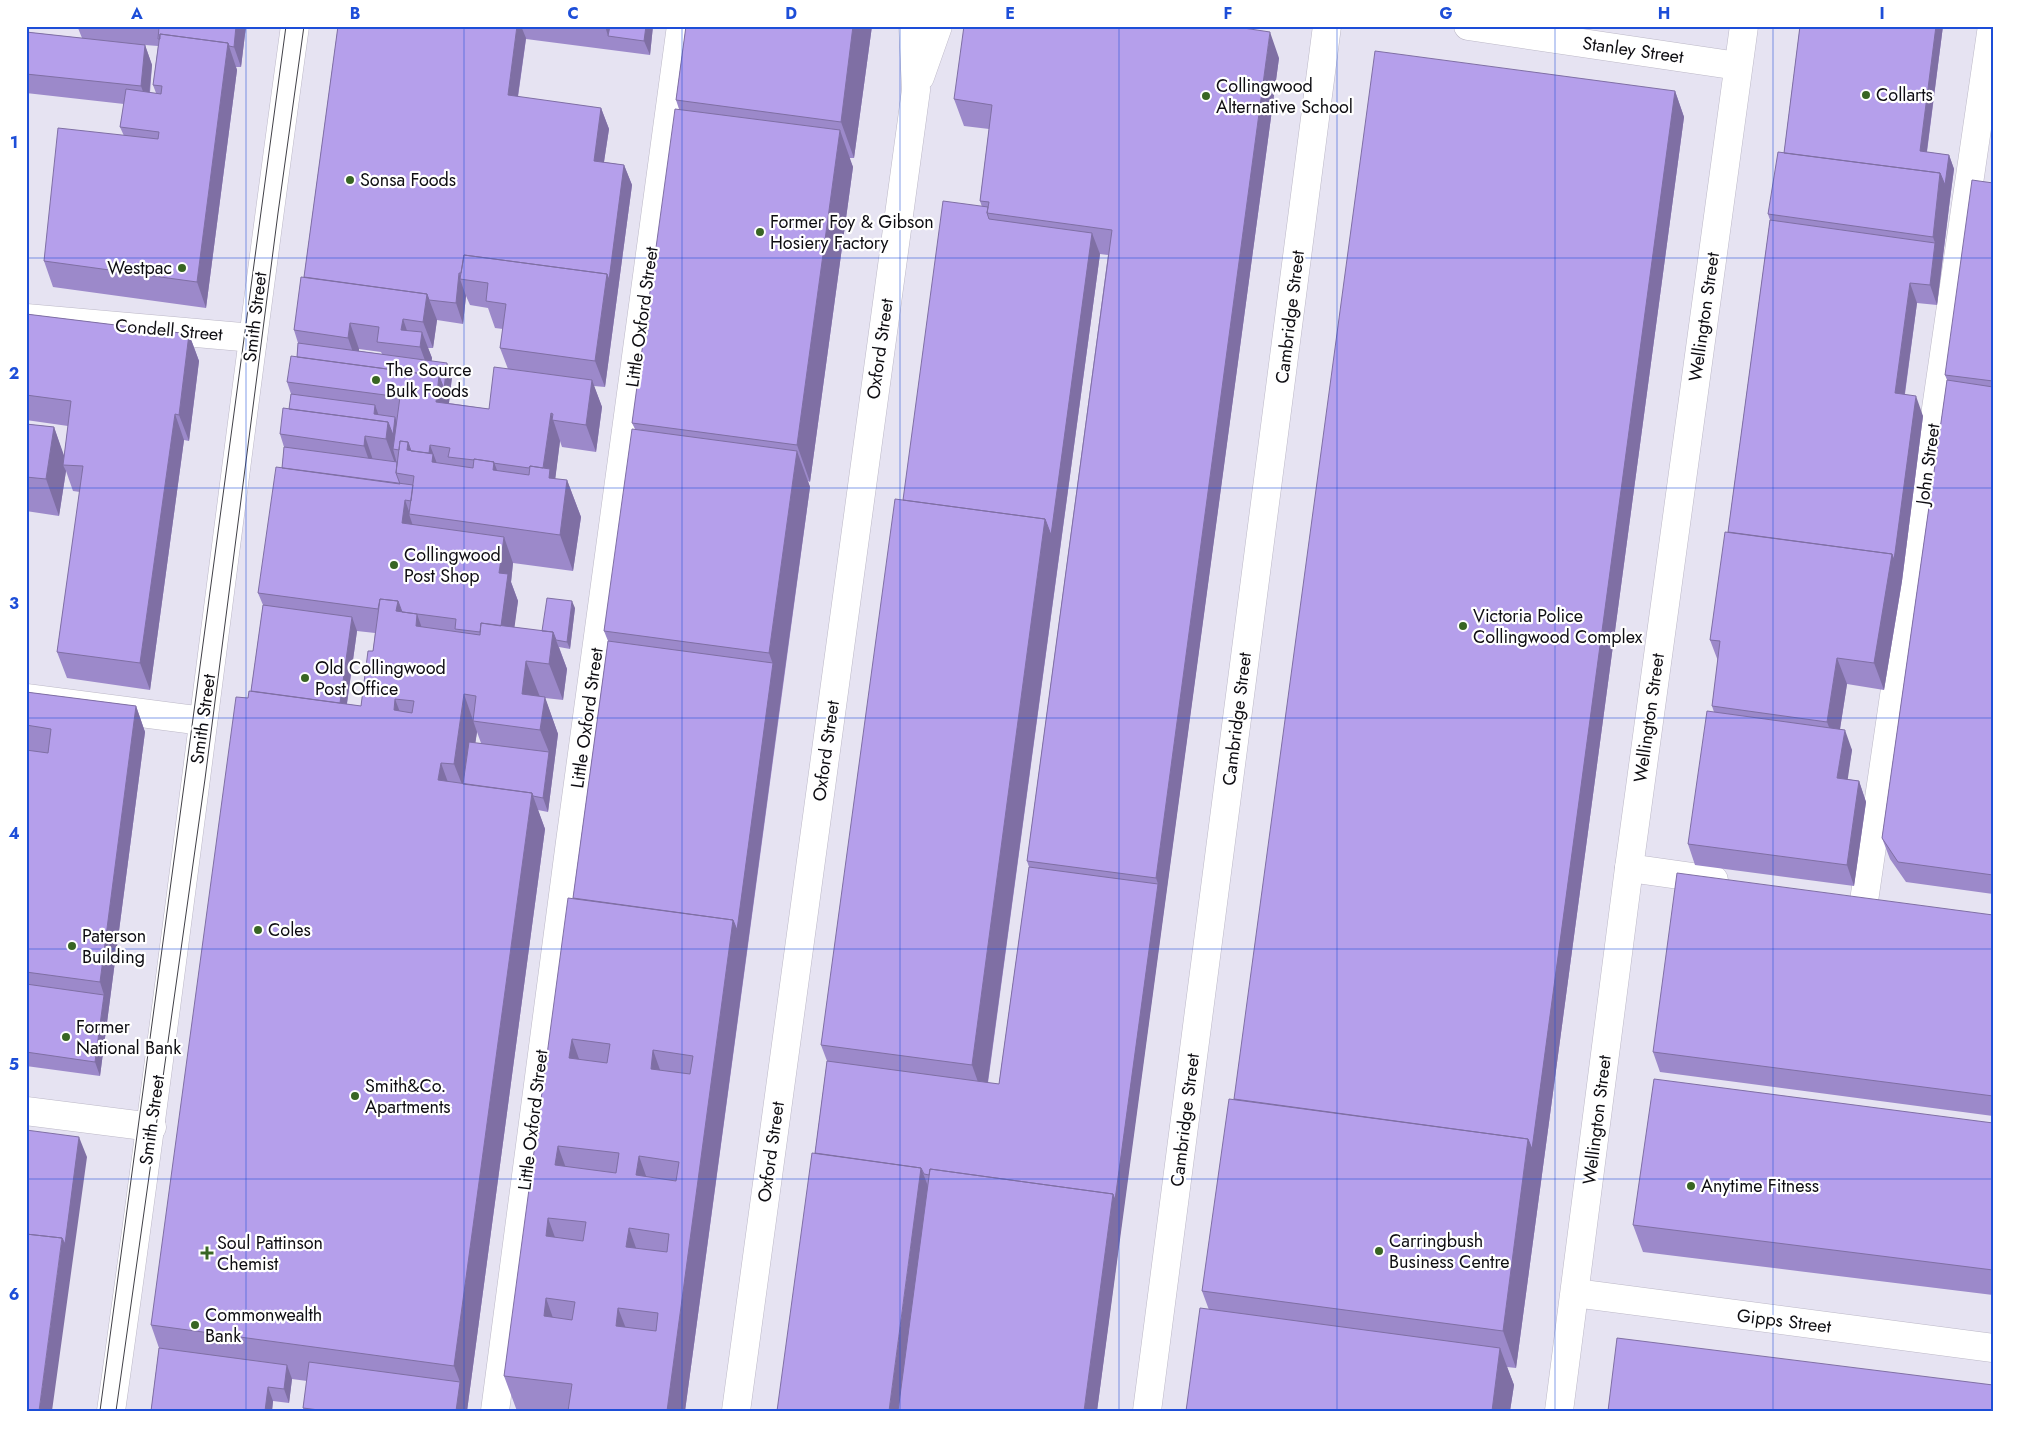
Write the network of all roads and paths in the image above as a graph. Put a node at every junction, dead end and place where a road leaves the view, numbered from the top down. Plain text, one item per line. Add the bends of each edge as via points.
1 (295, 26) edge
2 (681, 26) edge
3 (913, 26) edge
4 (938, 26) edge
5 (1327, 26) edge
6 (1468, 26) edge
7 (1744, 26) edge
8 (1992, 26) edge
9 (1738, 66) junction
10 (916, 90) junction
11 (26, 318) edge
12 (252, 338) junction
13 (26, 698) edge
14 (204, 721) junction
15 (1628, 868) junction
16 (1739, 884) edge
17 (1835, 897) edge
18 (1864, 901) junction
19 (1891, 905) edge
20 (26, 1111) edge
21 (152, 1127) junction
22 (1575, 1293) junction
23 (1993, 1348) edge
24 (111, 1411) edge
25 (495, 1411) edge
26 (736, 1411) edge
27 (1147, 1411) edge
28 (1559, 1411) edge

1 - 12 street, Smith Street
2 - 25 street, Little Oxford Street
3 - 10 street, Oxford Street
4 - 10 street, Oxford Street
5 - 27 street, Cambridge Street
6 - 9 street, Stanley Street
7 - 9 street, Wellington Street
8 - 18 street, John Street
9 - 15 street, Wellington Street
10 - 26 street, Oxford Street
11 - 12 street, Condell Street
12 - 14 street, Smith Street
13 - 14 street
14 - 21 street, Smith Street
15 - 16 street
15 - 22 street, Wellington Street
17 - 18 street
18 - 19 street
20 - 21 street
21 - 24 street, Smith Street
22 - 23 street, Gipps Street
22 - 28 street, Wellington Street

